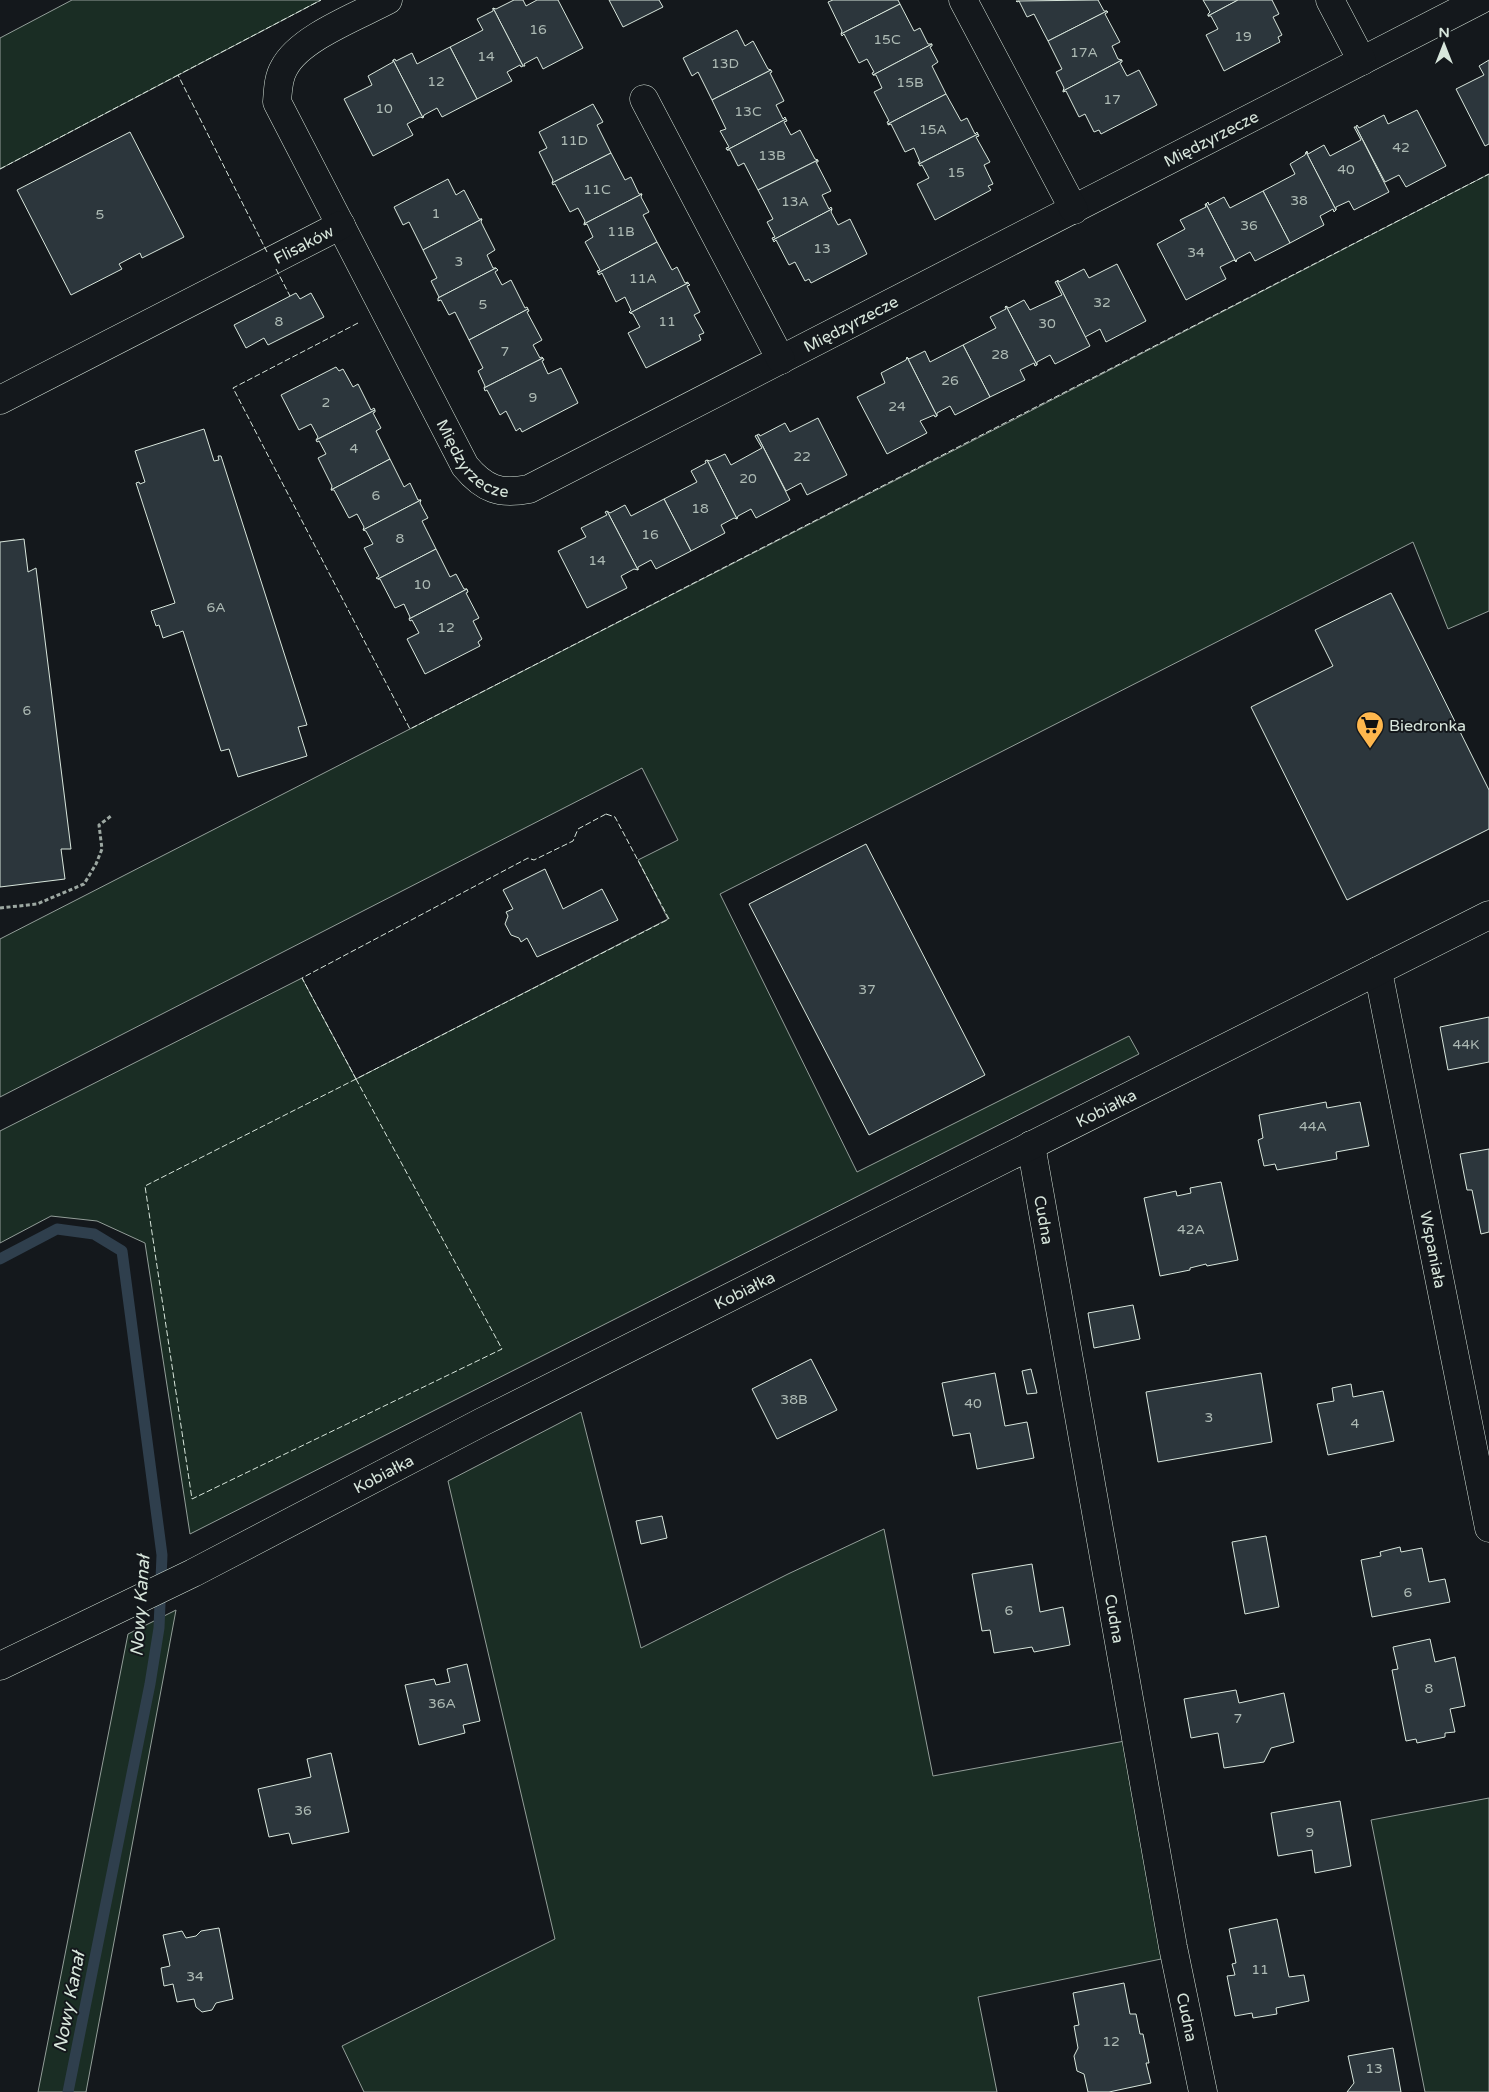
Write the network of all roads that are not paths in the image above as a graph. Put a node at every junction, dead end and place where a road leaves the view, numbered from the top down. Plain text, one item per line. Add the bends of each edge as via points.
1 (388, 0) edge
2 (963, 0) edge
3 (1330, 0) edge
4 (1480, 0) edge
5 (1362, 61) junction
6 (644, 99) dead end
7 (1074, 210) junction
8 (341, 225) junction
9 (780, 360) junction
10 (0, 400) edge
11 (1489, 915) edge
12 (1378, 971) junction
13 (1031, 1145) junction
14 (1489, 1528) edge
15 (0, 1666) edge
16 (1204, 2092) edge

1 - 8 street, Flisaków via 307,42 293,54 278,85 277,102
2 - 7 street
3 - 5 street
4 - 5 street, Międzyrzecze
5 - 7 street, Międzyrzecze
6 - 9 street
7 - 9 street, Międzyrzecze
8 - 9 street, Międzyrzecze via 465,466 476,480 492,489 511,493 529,489
8 - 10 street, Flisaków
11 - 12 street, Kobiałka
12 - 13 street, Kobiałka
12 - 14 street, Wspaniała
13 - 15 street, Kobiałka via 482,1422 193,1573
13 - 16 street, Cudna via 1173,1947

